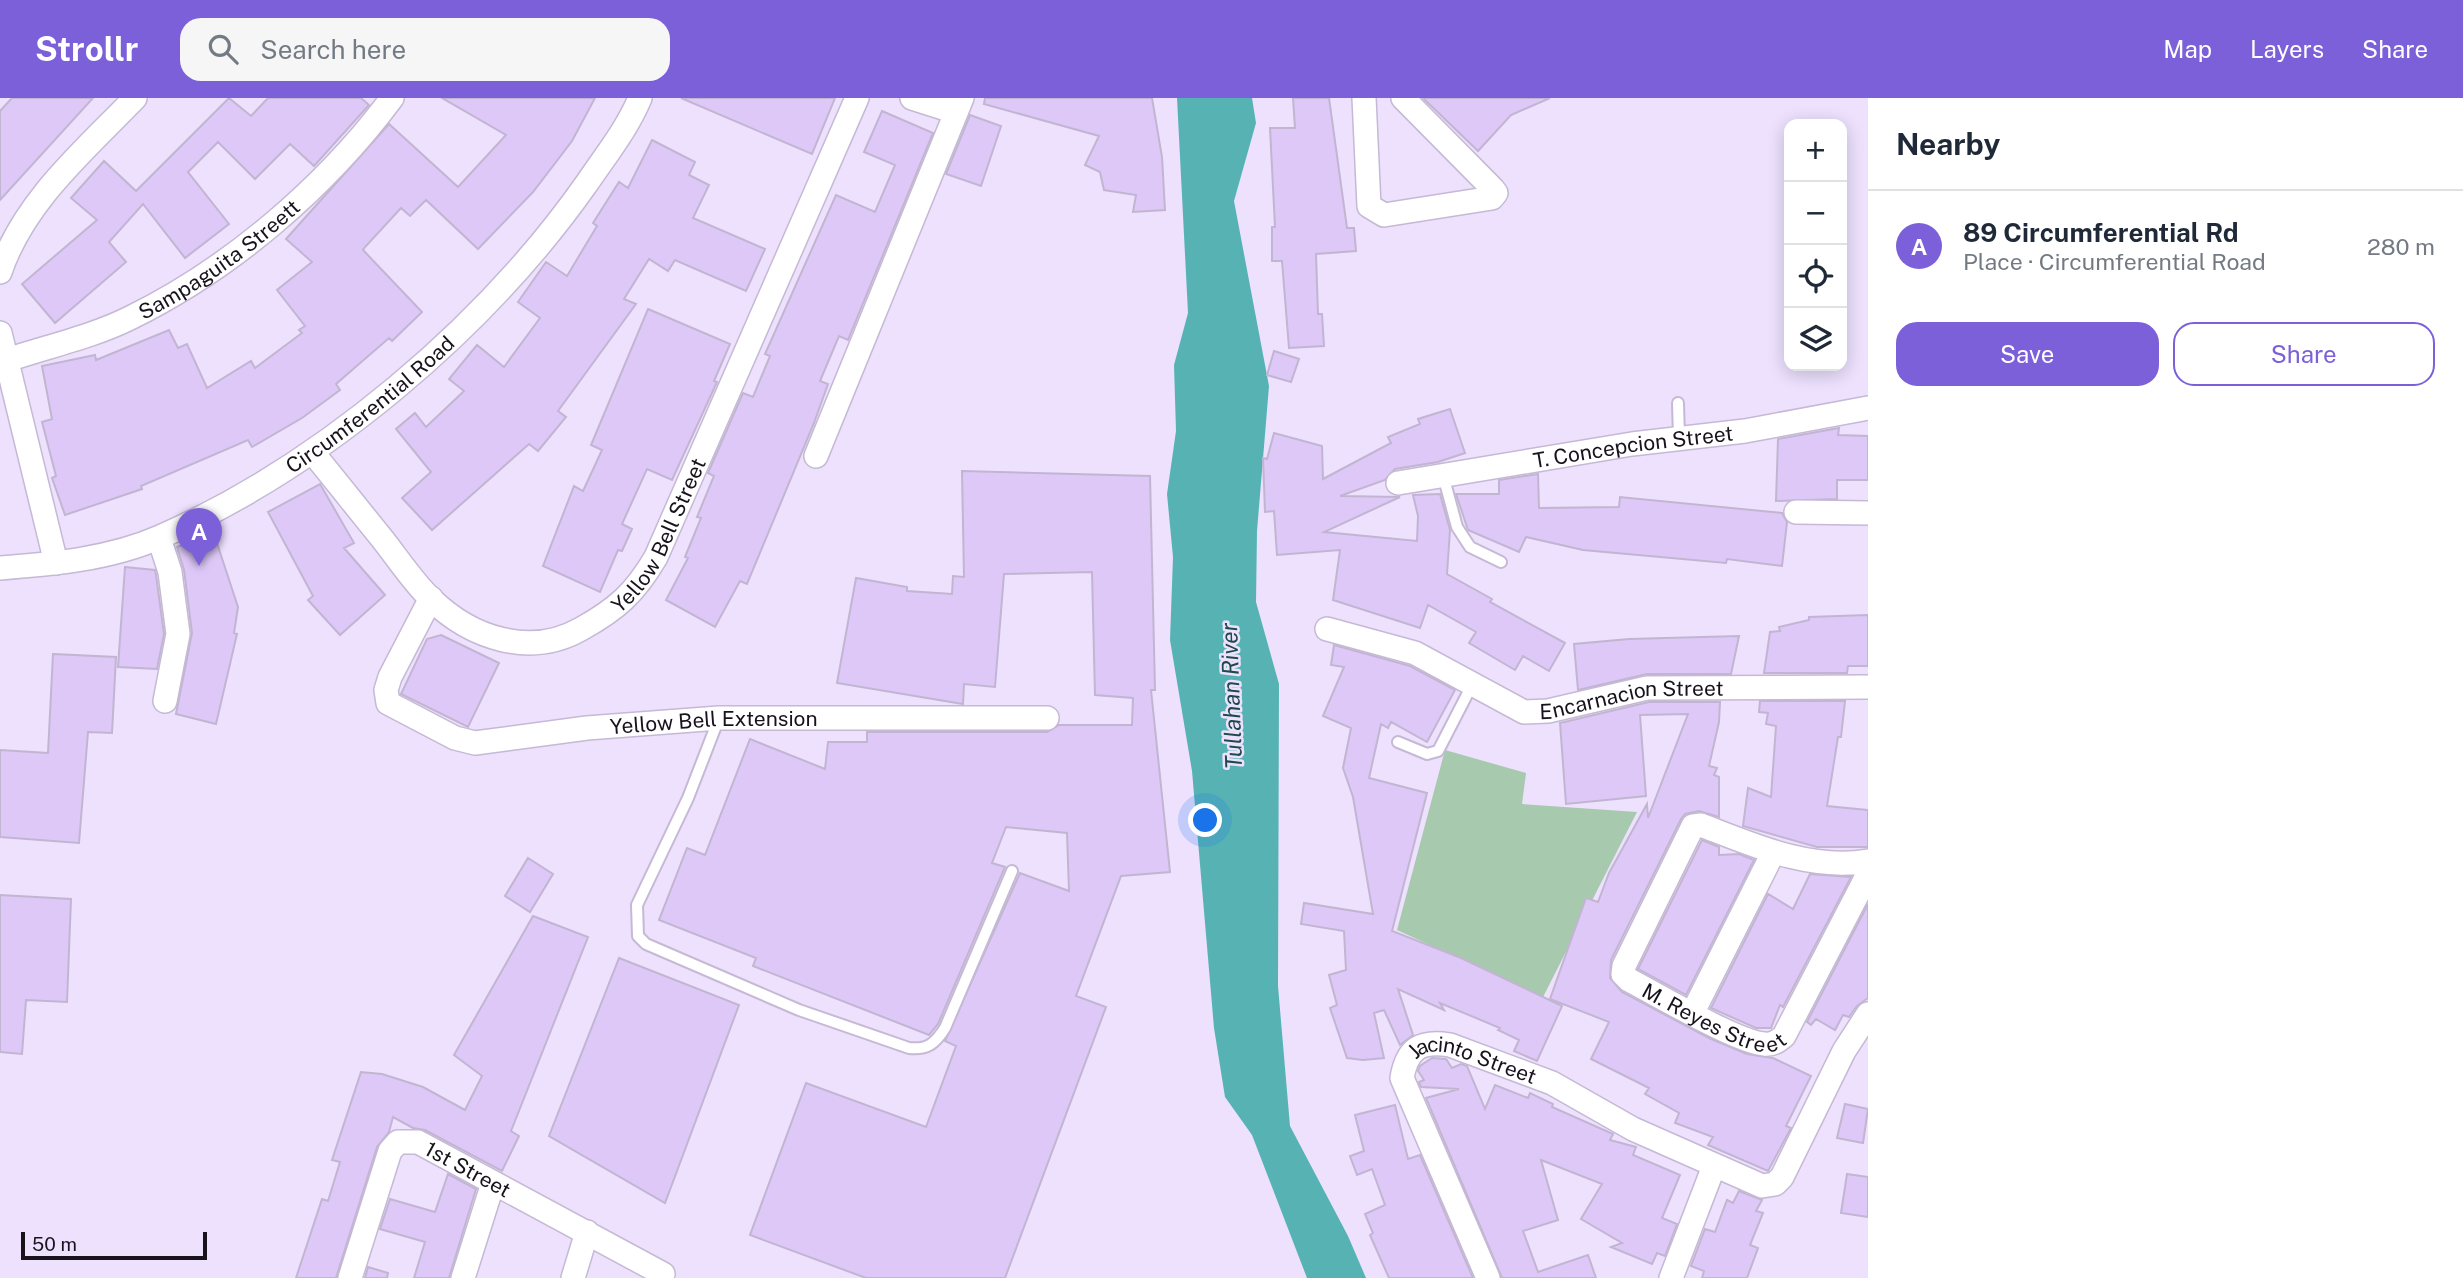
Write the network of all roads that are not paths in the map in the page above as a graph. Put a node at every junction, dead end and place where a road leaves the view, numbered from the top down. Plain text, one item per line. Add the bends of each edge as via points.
1 (135, 98) edge
2 (392, 98) edge
3 (640, 98) edge
4 (857, 98) edge
5 (912, 98) edge
6 (1364, 98) edge
7 (1404, 98) edge
8 (959, 105) edge
9 (0, 272) edge
10 (0, 333) edge
11 (4, 361) junction
12 (1678, 403) dead end
13 (1868, 408) edge
14 (1679, 438) junction
15 (313, 453) junction
16 (816, 456) dead end
17 (1444, 475) junction
18 (1398, 483) dead end
19 (1796, 512) dead end
20 (1868, 513) edge
21 (159, 538) junction
22 (1501, 562) dead end
23 (56, 564) junction
24 (0, 568) edge
25 (430, 598) junction
26 (1327, 629) dead end
27 (1472, 685) junction
28 (1868, 687) edge
29 (165, 701) dead end
30 (719, 718) junction
31 (1047, 718) dead end
32 (1398, 742) dead end
33 (1773, 853) junction
34 (1868, 861) edge
35 (1012, 871) dead end
36 (1868, 874) edge
37 (1693, 1012) junction
38 (1868, 1014) edge
39 (1714, 1166) junction
40 (493, 1183) junction
41 (587, 1232) junction
42 (663, 1274) dead end
43 (350, 1278) edge
44 (463, 1278) edge
45 (573, 1278) edge
46 (1488, 1278) edge
47 (1671, 1278) edge

1 - 9 street via 34,206 10,242
2 - 11 street, Sampaguita Streett via 289,211 218,267 127,320
3 - 15 street, Circumferential Road via 631,119 556,227 511,278 465,327
4 - 25 street, Yellow Bell Street via 758,330 639,586 613,612 572,635 531,645 487,635
5 - 8 street
6 - 7 street via 1368,206 1375,213 1492,198 1493,189
8 - 16 street
10 - 11 street
11 - 23 street
12 - 14 lane
13 - 14 street, T. Concepcion Street
14 - 17 street, T. Concepcion Street
15 - 21 street, Circumferential Road
15 - 25 street, Yellow Bell Street
17 - 18 street, T. Concepcion Street
17 - 22 lane via 1457,527 1470,547
19 - 20 street
21 - 23 street, Circumferential Road
21 - 29 street via 170,572 178,634
23 - 24 street, Circumferential Road
25 - 30 street, Yellow Bell Extension via 390,677 388,703 455,738 475,743 587,728
26 - 27 street, Encarnacion Street via 1415,653
27 - 28 street, Encarnacion Street via 1524,712 1537,713 1647,688
27 - 32 lane via 1438,751 1427,754
30 - 31 street, Yellow Bell Extension
30 - 35 lane via 638,905 638,936 646,944 799,1010 923,1049 937,1041 945,1028
33 - 34 street
33 - 37 street
33 - 37 street, M. Reyes Street via 1701,825 1687,833 1623,974
36 - 37 street, M. Reyes Street via 1784,1036 1763,1044
38 - 39 street, Jacinto Street via 1775,1184 1747,1181
39 - 46 street, Jacinto Street via 1633,1129 1552,1083 1450,1045 1419,1046 1405,1062 1402,1078
39 - 47 street
40 - 41 street, 1st Street
40 - 43 street, 1st Street via 418,1142 398,1142 390,1151
40 - 44 street
41 - 42 street, 1st Street
41 - 45 street

